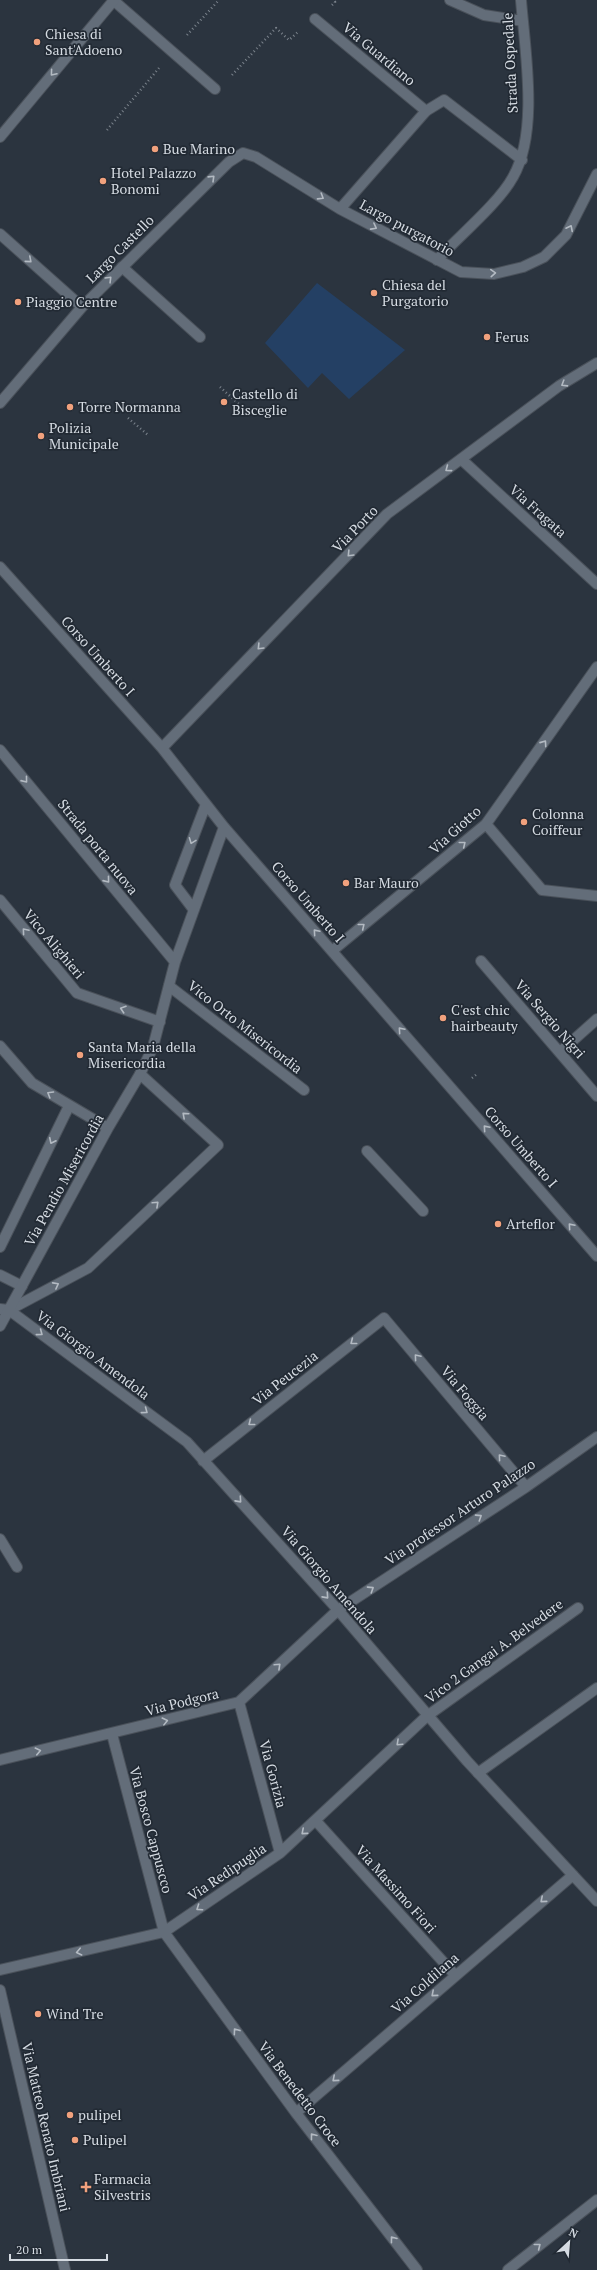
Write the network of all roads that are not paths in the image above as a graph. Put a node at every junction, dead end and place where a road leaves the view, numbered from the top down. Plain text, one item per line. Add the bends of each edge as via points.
1 (113, 0) edge
2 (450, 0) edge
3 (522, 0) edge
4 (315, 19) road end
5 (523, 21) junction
6 (215, 89) dead end
7 (426, 111) junction
8 (0, 137) edge
9 (522, 160) junction
10 (597, 174) edge
11 (340, 209) junction
12 (0, 234) edge
13 (437, 260) junction
14 (122, 267) junction
15 (82, 307) junction
16 (200, 337) dead end
17 (597, 363) edge
18 (0, 403) edge
19 (461, 460) junction
20 (0, 567) edge
21 (597, 584) edge
22 (597, 667) edge
23 (162, 748) junction
24 (0, 750) edge
25 (206, 804) junction
26 (486, 824) junction
27 (224, 827) junction
28 (597, 896) edge
29 (0, 900) edge
30 (194, 910) junction
31 (332, 951) junction
32 (481, 961) dead end
33 (175, 962) junction
34 (169, 986) junction
35 (597, 1019) edge
36 (160, 1022) junction
37 (0, 1046) edge
38 (560, 1052) junction
39 (140, 1074) junction
40 (304, 1090) dead end
41 (597, 1096) edge
42 (69, 1106) junction
43 (108, 1128) junction
44 (366, 1151) dead end
45 (422, 1211) dead end
46 (0, 1246) edge
47 (596, 1252) edge
48 (0, 1275) edge
49 (22, 1286) junction
50 (5, 1309) edge
51 (384, 1318) joint
52 (0, 1326) edge
53 (597, 1437) edge
54 (204, 1461) junction
55 (526, 1487) junction
56 (0, 1539) edge
57 (17, 1567) dead end
58 (578, 1608) dead end
59 (338, 1610) junction
60 (597, 1688) edge
61 (239, 1702) junction
62 (427, 1716) junction
63 (112, 1734) junction
64 (0, 1760) edge
65 (478, 1773) junction
66 (316, 1821) junction
67 (280, 1853) junction
68 (572, 1874) junction
69 (597, 1901) edge
70 (164, 1932) junction
71 (0, 1970) edge
72 (456, 1976) junction
73 (0, 1990) edge
74 (296, 2113) junction
75 (597, 2200) edge
76 (65, 2270) edge
77 (416, 2270) edge
78 (508, 2270) edge

1 - 6 street
1 -> 8 street
2 - 5 street via 484,15
3 - 5 street, Strada Ospedale
4 - 7 street, Via Guardiano
5 - 9 street, Strada Ospedale via 529,105
7 - 9 street via 444,100
7 - 11 street, Largo purgatorio
9 - 13 street, Strada Ospedale via 513,179
13 -> 10 street, Largo purgatorio via 461,272 494,274 523,267 544,257 566,235
11 -> 13 street, Largo purgatorio
14 -> 11 street, Largo Castello via 229,162 243,153 256,157
12 -> 15 street
15 -> 14 street, Largo Castello
14 - 16 street
15 - 18 street, Largo Castello
17 -> 19 street, Via Porto via 559,386
19 - 21 street, Via Fragata
19 -> 23 street, Via Porto via 387,514
20 - 23 street, Corso Umberto I
26 -> 22 street, Via Giotto
23 - 25 street, Corso Umberto I
24 -> 33 street, Strada porta nuova
25 - 27 street, Corso Umberto I
25 -> 30 street via 175,885
26 - 28 street via 542,890
31 -> 26 street, Via Giotto
27 - 30 street, Via Pendio Misericordia
31 -> 27 street, Corso Umberto I
36 -> 29 street, Vico Alighieri via 77,993
30 - 33 street, Via Pendio Misericordia
47 -> 31 street, Corso Umberto I
32 - 38 street, Via Sergio Nigri
33 - 34 street, Via Pendio Misericordia
34 - 36 street, Via Pendio Misericordia
34 - 40 street, Vico Orto Misericordia
35 - 38 street
36 - 39 street, Via Pendio Misericordia via 153,1046
42 -> 37 street via 32,1083
38 - 41 street, Via Sergio Nigri
39 - 43 street, Via Pendio Misericordia
50 -> 39 street via 88,1268 218,1145
42 - 43 street
42 -> 46 street
43 - 49 street, Via Pendio Misericordia
44 - 45 street
48 - 49 street
49 - 50 street, Via Pendio Misericordia
50 - 52 street, Via Pendio Misericordia
50 -> 54 street, Via Giorgio Amendola via 186,1442
51 -> 54 street, Via Peucezia
55 -> 51 street, Via Foggia
53 - 55 street, Via professor Arturo Palazzo
54 -> 59 street, Via Giorgio Amendola
59 -> 55 street, Via professor Arturo Palazzo
56 - 57 street
58 - 62 street, Vico 2 Gangai A. Belvedere
61 -> 59 street, Via Podgora
59 - 62 street, Via Giorgio Amendola
60 - 65 street
63 -> 61 street, Via Podgora
61 - 67 street, Via Gorizia
62 - 65 street, Via Giorgio Amendola
62 -> 66 street, Via Redipuglia
64 -> 63 street, Via Podgora
63 - 70 street, Via Bosco Cappuscco
65 - 68 street, Via Giorgio Amendola
66 -> 67 street, Via Redipuglia
66 - 72 street, Via Massimo Fiori
67 -> 70 street, Via Redipuglia
68 - 69 street, Via Giorgio Amendola
68 -> 72 street, Via Coldilana
70 -> 71 street, Via Redipuglia
74 -> 70 street, Via Benedetto Croce
72 -> 74 street, Via Coldilana
73 - 76 street, Via Matteo Renato Imbriani
77 -> 74 street, Via Benedetto Croce
78 -> 75 street

